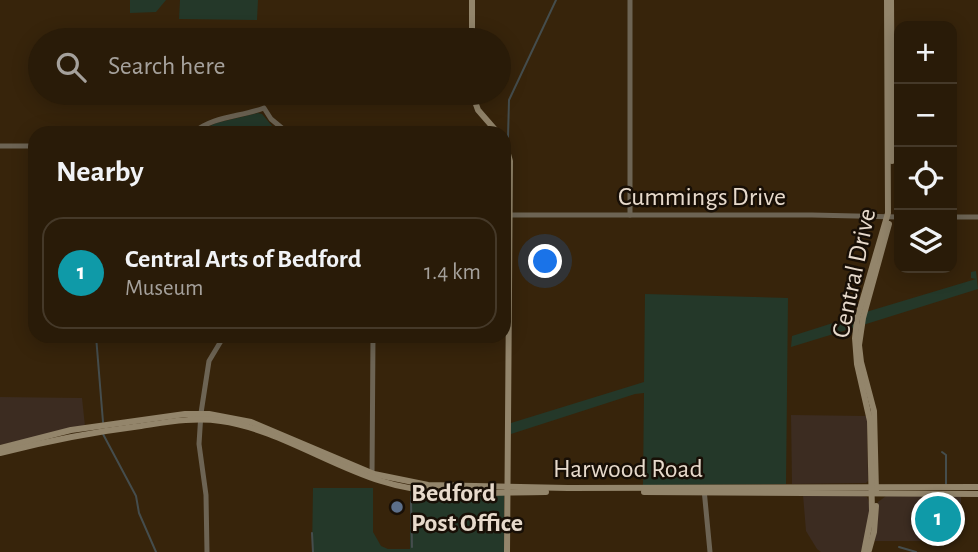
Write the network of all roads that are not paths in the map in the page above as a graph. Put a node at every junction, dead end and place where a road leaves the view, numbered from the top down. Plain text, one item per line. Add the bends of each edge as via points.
1 (472, 0) edge
2 (630, 0) edge
3 (889, 0) edge
4 (472, 28) edge
5 (476, 105) edge
6 (203, 126) edge
7 (280, 126) edge
8 (492, 126) edge
9 (0, 146) edge
10 (28, 146) edge
11 (511, 215) edge
12 (630, 215) junction
13 (889, 217) junction
14 (894, 217) edge
15 (957, 217) edge
16 (978, 218) edge
17 (220, 343) edge
18 (373, 343) edge
19 (507, 343) edge
20 (200, 416) junction
21 (0, 451) edge
22 (372, 476) junction
23 (978, 487) edge
24 (508, 489) junction
25 (704, 490) junction
26 (874, 490) junction
27 (920, 491) junction
28 (978, 494) edge
29 (207, 552) edge
30 (507, 552) edge
31 (710, 552) edge
32 (867, 552) edge

1 - 4 main road
2 - 12 street
3 - 13 main road, Central Drive
5 - 8 main road
6 - 7 street via 264,108
9 - 10 street
11 - 12 street, Cummings Drive
12 - 13 street, Cummings Drive
13 - 14 street, Cummings Drive
13 - 26 main road, Central Drive via 855,338 870,421
15 - 16 street
17 - 20 street via 209,361
18 - 22 street
19 - 24 main road
20 - 21 main road, Harwood Road via 71,430
20 - 22 main road, Harwood Road via 231,416 251,422
20 - 29 street
22 - 24 main road, Harwood Road via 428,485
23 - 27 main road, Harwood Road
24 - 25 main road, Harwood Road
24 - 30 main road
25 - 26 main road, Harwood Road
25 - 31 street
26 - 27 main road, Harwood Road
26 - 32 main road, Central Drive
27 - 28 main road, Harwood Road

